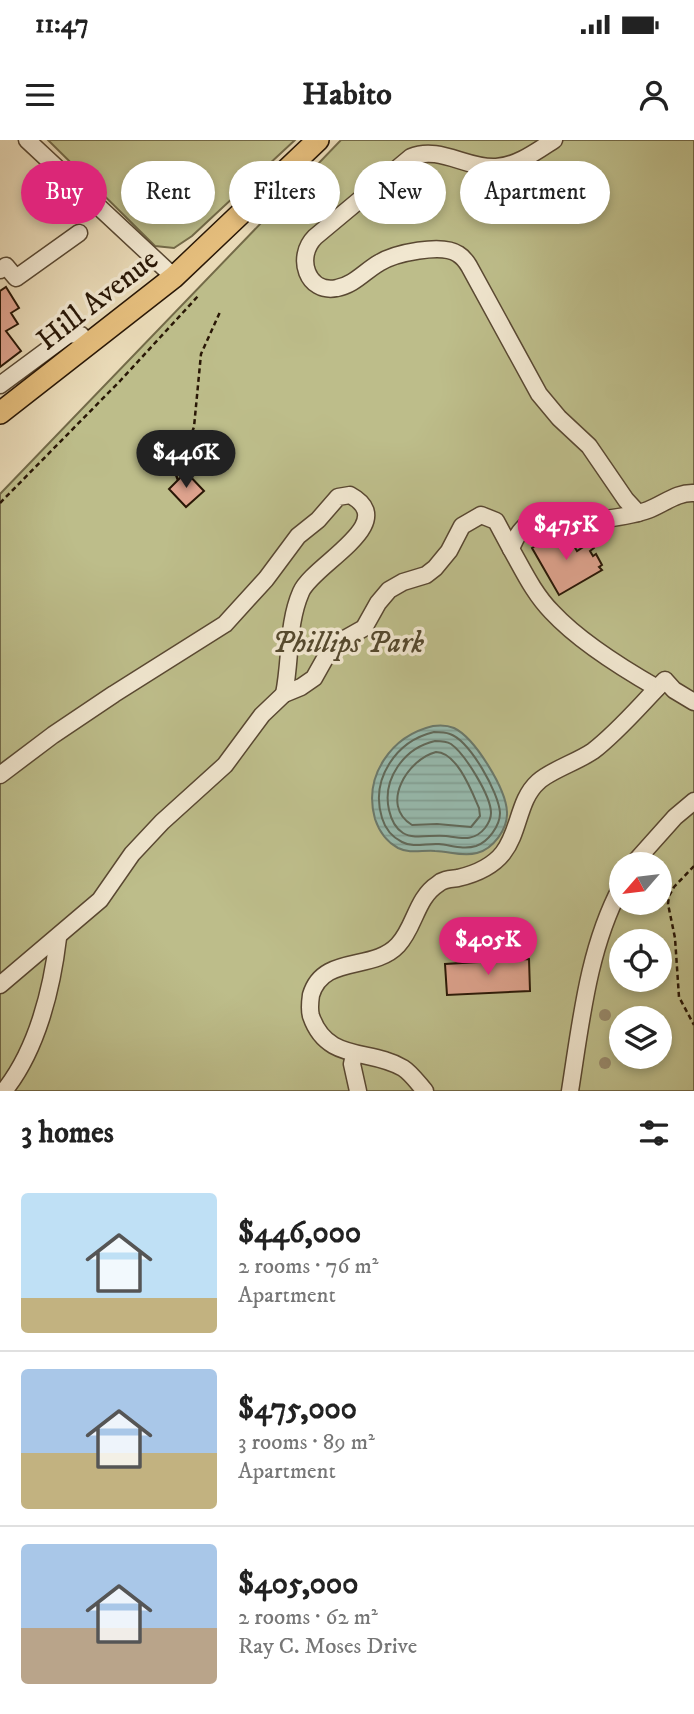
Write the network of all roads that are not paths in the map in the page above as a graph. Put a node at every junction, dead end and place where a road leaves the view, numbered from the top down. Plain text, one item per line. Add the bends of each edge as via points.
1 (27, 140) edge
2 (318, 140) edge
3 (554, 140) edge
4 (79, 233) dead end
5 (0, 270) edge
6 (174, 277) junction
7 (88, 345) junction
8 (0, 385) edge
9 (0, 413) edge
10 (694, 493) edge
11 (638, 513) junction
12 (510, 548) junction
13 (657, 688) junction
14 (284, 694) junction
15 (694, 702) edge
16 (0, 775) edge
17 (694, 801) edge
18 (644, 852) edge
19 (609, 911) edge
20 (58, 938) junction
21 (0, 985) edge
22 (354, 1055) junction
23 (4, 1091) edge
24 (358, 1091) edge
25 (425, 1091) edge
26 (570, 1091) edge

1 - 6 street
2 - 6 main road, Hill Avenue
3 - 11 street via 516,162 495,167 425,153 411,158 315,237 305,250 304,263 314,282 332,289 351,284 391,257 436,249 458,254 544,401 595,453
4 - 5 street via 16,278 6,266
6 - 7 main road, Hill Avenue
7 - 8 street via 81,335 69,334
7 - 9 main road, Hill Avenue
10 - 11 street
11 - 12 street via 592,520 537,519 522,529
12 - 13 street via 552,612
12 - 14 street via 496,521 481,515 469,521 443,561 426,575 389,590 364,628 328,651 309,683
13 - 15 street via 665,680
13 - 22 street via 592,751 538,782 497,860 474,873 436,884 422,901 406,936 390,953 324,973 312,991 311,1016 326,1039
14 - 16 street via 302,590 368,519 362,502 350,495 338,497 298,537 225,624 114,694
14 - 20 street via 225,765 132,854 100,900
17 - 18 street
19 - 26 street via 589,975
20 - 21 street
20 - 23 street via 54,973 33,1043
22 - 24 street
22 - 25 street via 406,1070

